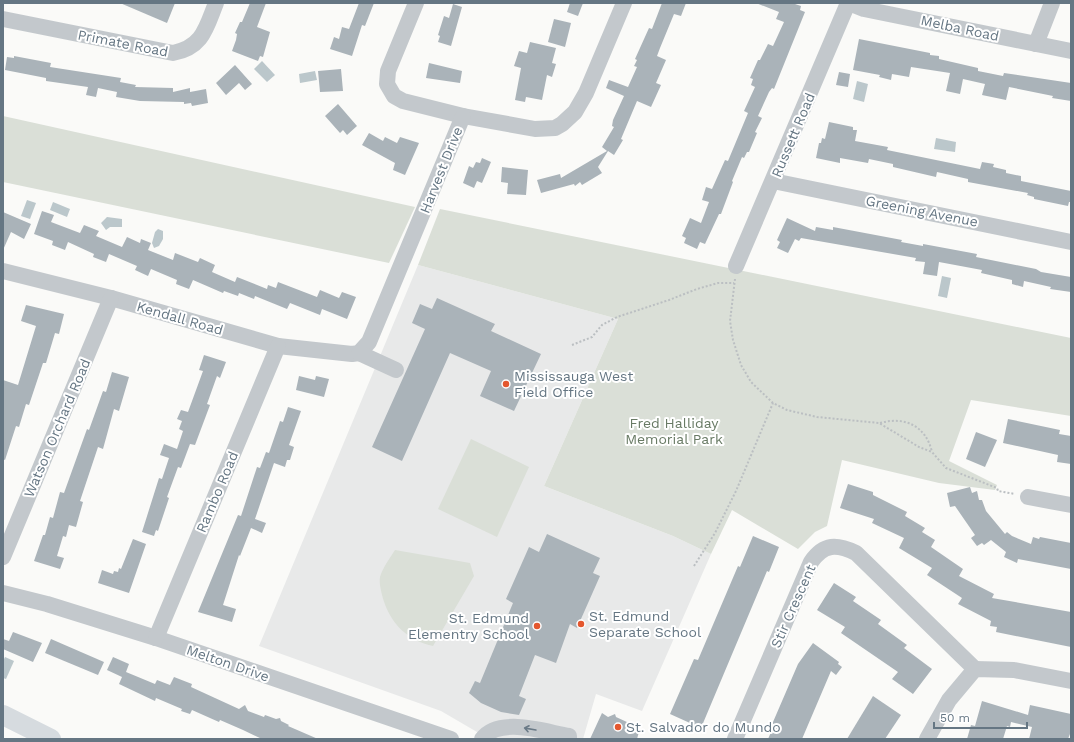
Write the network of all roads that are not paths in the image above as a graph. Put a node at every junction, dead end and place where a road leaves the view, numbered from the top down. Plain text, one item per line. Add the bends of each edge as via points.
1 (216, 3) edge
2 (416, 3) edge
3 (624, 3) edge
4 (849, 3) edge
5 (1052, 3) edge
6 (3, 19) edge
7 (1036, 44) junction
8 (1071, 51) edge
9 (463, 116) junction
10 (773, 181) junction
11 (1071, 242) edge
12 (736, 266) road end
13 (3, 271) edge
14 (112, 298) junction
15 (278, 346) junction
16 (359, 353) junction
17 (396, 370) dead end
18 (1028, 497) road end
19 (1071, 505) edge
20 (3, 558) edge
21 (3, 593) edge
22 (156, 638) junction
23 (975, 669) junction
24 (1071, 681) edge
25 (3, 716) edge
26 (569, 738) edge
27 (16, 739) edge
28 (51, 739) edge
29 (450, 739) edge
30 (482, 739) edge
31 (735, 739) edge
32 (927, 739) edge

1 - 6 street, Primate Road via 203,34 195,44 173,53
2 - 9 street via 390,65 387,84 394,96 403,101
3 - 9 street, Harvest Drive via 586,93 575,112 562,124 555,128 535,130
4 - 7 street, Melba Road via 864,9
4 - 10 street, Russett Road
5 - 7 street
7 - 8 street, Melba Road
9 - 16 street, Harvest Drive via 369,342
10 - 11 street, Greening Avenue
10 - 12 street, Russett Road
13 - 14 street, Kendall Road
14 - 15 street, Kendall Road
14 - 20 street, Watson Orchard Road
15 - 16 street, Kendall Road
15 - 22 street, Rambo Road
16 - 17 street
18 - 19 street
21 - 22 street, Melton Drive
22 - 29 street, Melton Drive
23 - 24 street via 1014,670
23 - 31 street, Stir Crescent via 856,553 838,546 830,547 816,555 811,562
23 - 32 street via 949,700
25 - 27 main road via 16,732
25 - 28 main road
26 -> 30 street via 510,726 497,728

